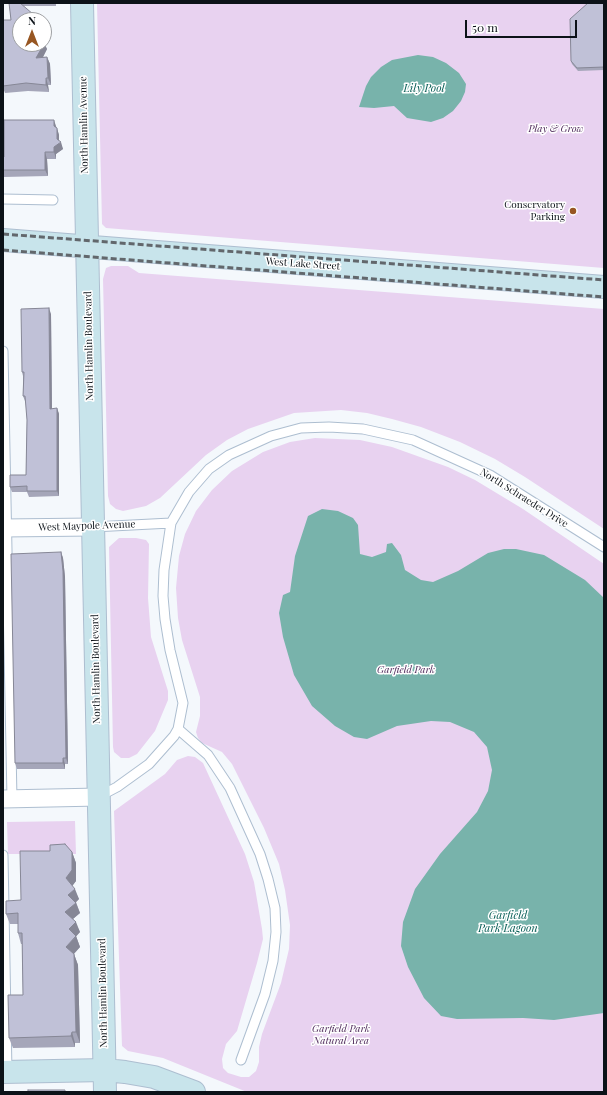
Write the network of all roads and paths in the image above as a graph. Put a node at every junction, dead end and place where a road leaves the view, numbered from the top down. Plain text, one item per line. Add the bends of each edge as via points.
1 (82, 3) edge
2 (3, 199) edge
3 (53, 200) dead end
4 (87, 235) junction
5 (3, 240) edge
6 (125, 250) junction
7 (201, 256) junction
8 (87, 272) junction
9 (604, 286) edge
10 (3, 351) edge
11 (3, 394) edge
12 (171, 523) junction
13 (93, 527) junction
14 (5, 528) edge
15 (604, 547) edge
16 (6, 666) edge
17 (178, 729) junction
18 (99, 797) junction
19 (7, 799) edge
20 (3, 855) edge
21 (4, 937) edge
22 (240, 1060) dead end
23 (105, 1070) junction
24 (5, 1072) edge
25 (105, 1092) edge
26 (194, 1092) edge

1 - 4 street, North Hamlin Avenue
2 - 3 lane
4 - 5 street, West Lake Street via 49,244
4 - 6 street, West Lake Street
4 - 7 street via 185,243
4 - 8 street, North Hamlin Boulevard
6 - 7 street, West Lake Street
6 - 8 street
7 - 9 street, West Lake Street
8 - 13 street, North Hamlin Boulevard
10 - 11 lane
11 - 14 lane
12 - 13 lane, West Maypole Avenue
12 - 15 lane, North Schraeder Drive via 189,492 208,469 229,455 271,436 301,428 329,426 363,428 413,440 456,458 490,475
12 - 17 lane via 163,596 170,650 183,703
13 - 14 street, West Maypole Avenue
13 - 18 street, North Hamlin Boulevard
14 - 16 lane
16 - 19 lane
17 - 18 lane via 149,764
17 - 22 lane via 208,755 230,788 260,854 275,908 276,932 265,994
18 - 19 street
18 - 23 street, North Hamlin Boulevard
20 - 21 lane
21 - 24 lane
23 - 24 street
23 - 25 street, North Hamlin Boulevard
23 - 26 street via 154,1077

